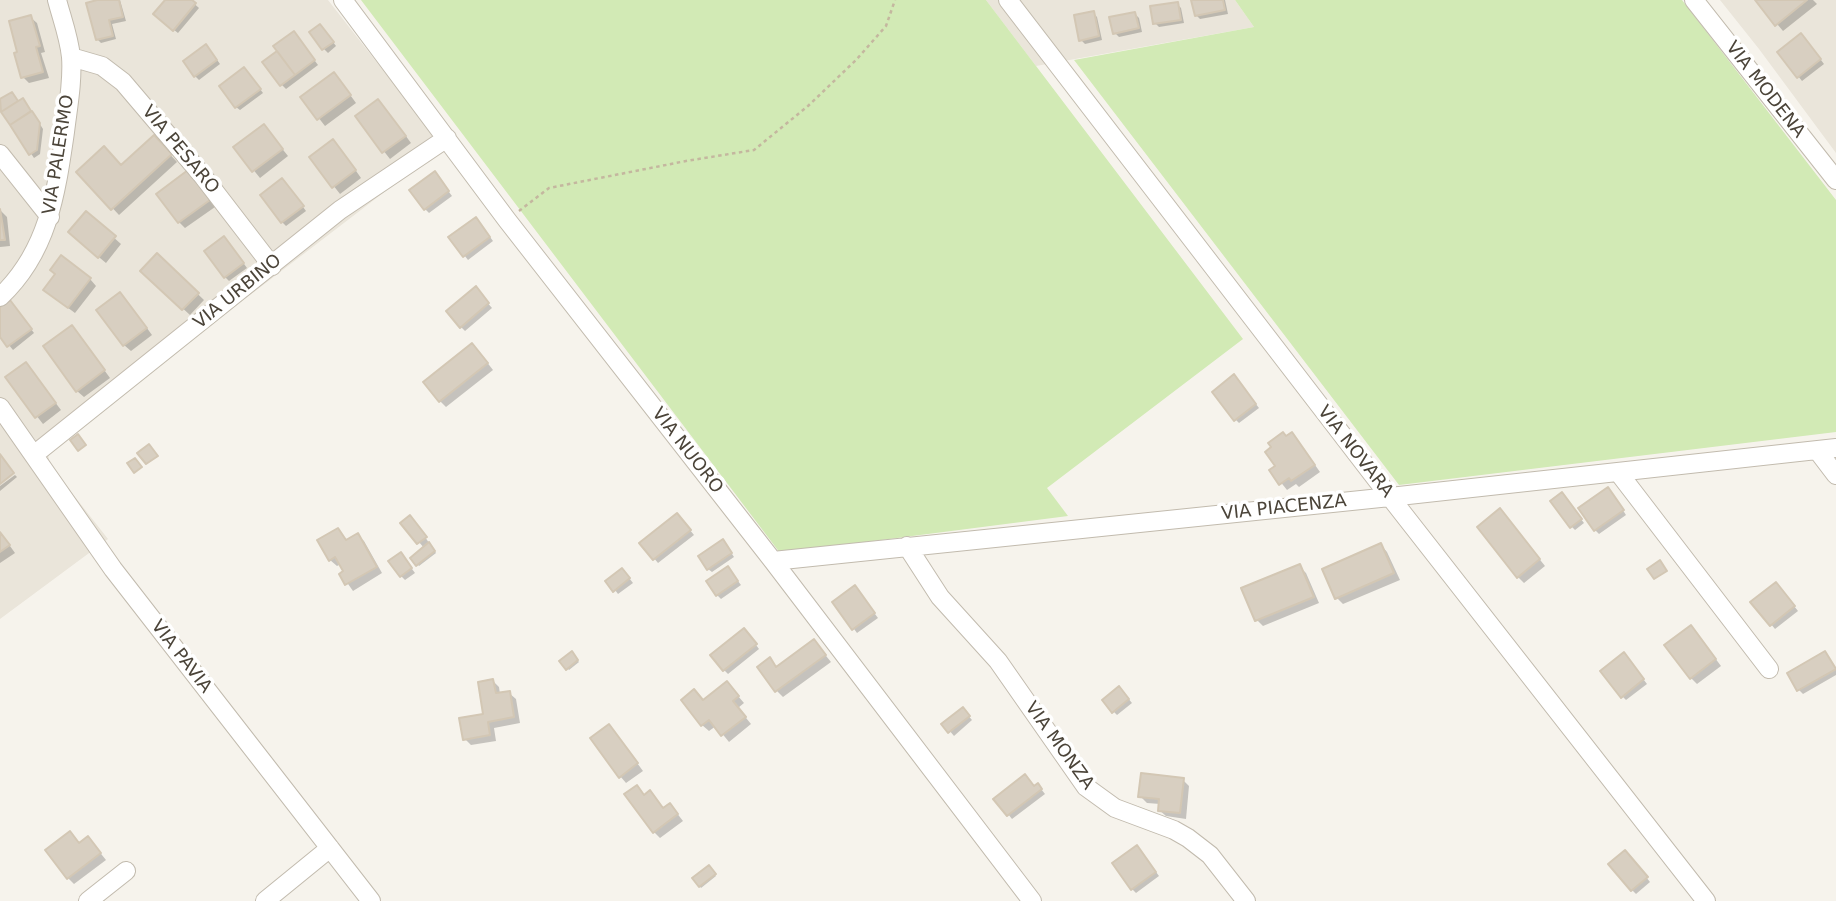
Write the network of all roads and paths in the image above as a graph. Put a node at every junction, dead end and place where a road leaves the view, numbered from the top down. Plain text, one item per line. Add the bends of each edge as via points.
1 (57, 0) edge
2 (344, 0) edge
3 (895, 0) edge
4 (1008, 0) edge
5 (1694, 0) edge
6 (71, 57) junction
7 (447, 138) junction
8 (0, 154) edge
9 (1836, 180) edge
10 (50, 217) junction
11 (508, 220) junction
12 (272, 266) junction
13 (0, 297) edge
14 (0, 407) edge
15 (1836, 448) edge
16 (1817, 450) junction
17 (35, 454) junction
18 (1618, 472) junction
19 (1836, 475) edge
20 (1390, 497) junction
21 (907, 547) junction
22 (773, 561) junction
23 (1769, 669) dead end
24 (330, 848) junction
25 (126, 871) dead end
26 (88, 901) edge
27 (265, 901) edge
28 (372, 901) edge
29 (1032, 901) edge
30 (1246, 901) edge
31 (1706, 901) edge

1 - 6 street, VIA PALERMO
2 - 7 street, VIA NUORO
3 - 11 path via 886,26 856,60 754,150 549,188
4 - 20 street, VIA NOVARA
5 - 9 street, VIA MODENA
6 - 10 street, VIA PALERMO via 66,125
6 - 12 street, VIA PESARO via 102,66 124,82
7 - 11 street, VIA NUORO
7 - 12 street, VIA URBINO via 340,211
8 - 10 street
10 - 13 street, VIA PALERMO via 30,262
11 - 22 street, VIA NUORO
12 - 17 street, VIA URBINO
14 - 17 street, VIA PAVIA
15 - 16 street, VIA PIACENZA
16 - 18 street, VIA PIACENZA
16 - 19 street
17 - 24 street, VIA PAVIA via 113,569
18 - 20 street, VIA PIACENZA
18 - 23 street
20 - 21 street, VIA PIACENZA
20 - 31 street, VIA NOVARA
21 - 22 street, VIA PIACENZA
21 - 30 street, VIA MONZA via 940,597 998,661 1086,787 1115,808 1188,838 1210,855
22 - 29 street, VIA NUORO
24 - 27 street
24 - 28 street, VIA PAVIA
25 - 26 street

